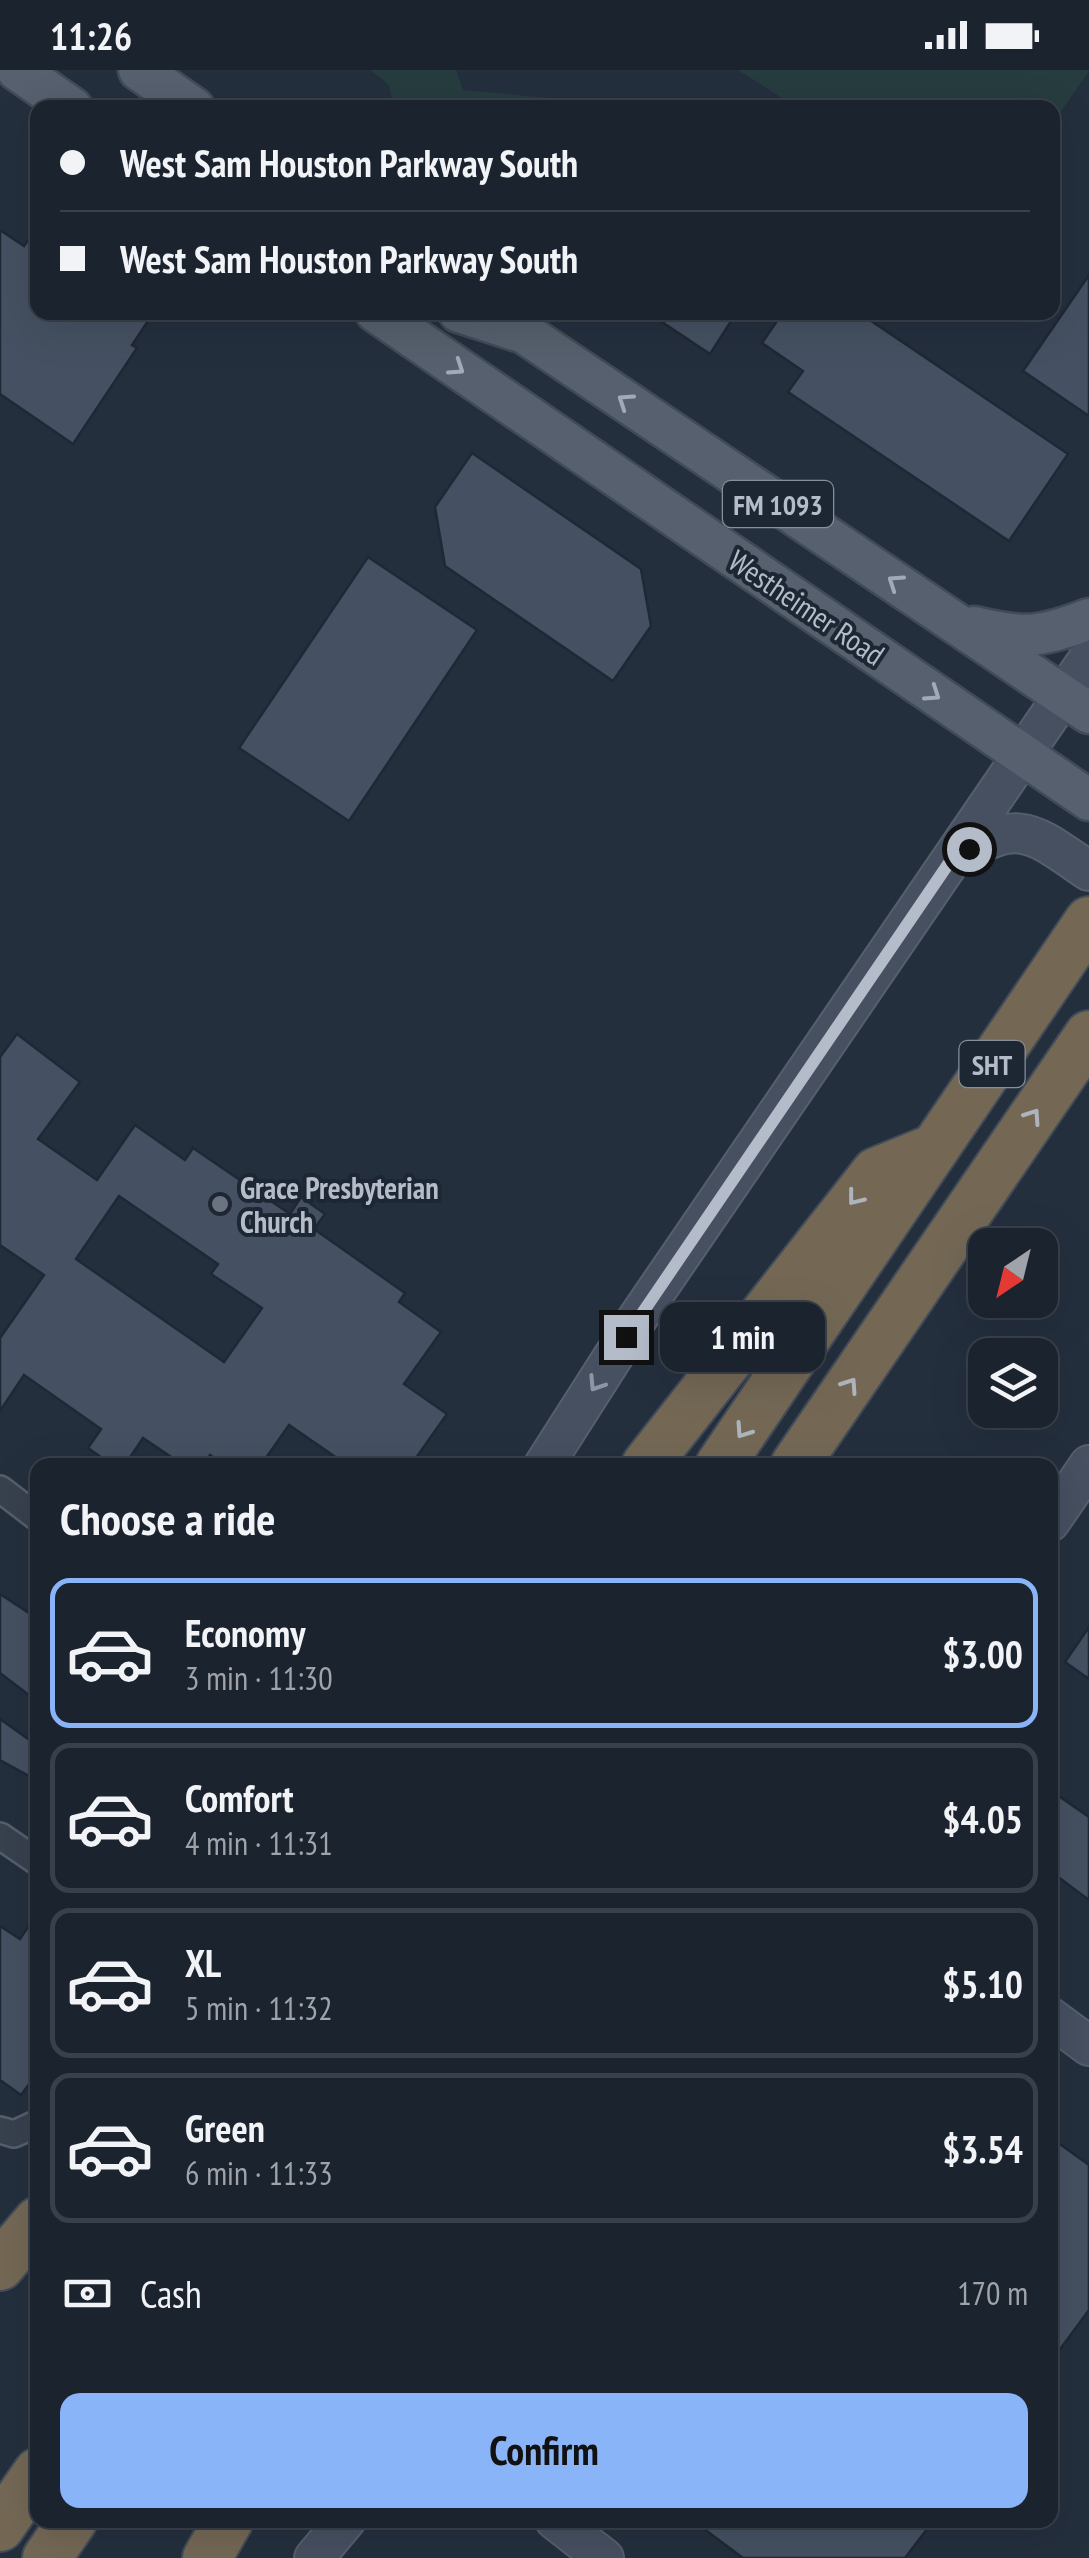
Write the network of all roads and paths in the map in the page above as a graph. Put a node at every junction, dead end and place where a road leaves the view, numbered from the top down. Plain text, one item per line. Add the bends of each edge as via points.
1 (18, 70) edge
2 (138, 70) edge
3 (61, 100) edge
4 (182, 100) edge
5 (388, 320) edge
6 (507, 323) edge
7 (1089, 620) edge
8 (956, 622) junction
9 (1089, 658) edge
10 (1076, 704) edge
11 (1022, 755) junction
12 (1089, 800) edge
13 (951, 860) junction
14 (1089, 871) edge
15 (1089, 921) edge
16 (1086, 1039) edge
17 (936, 1148) junction
18 (548, 1458) edge
19 (651, 1458) edge
20 (725, 1458) edge
21 (800, 1458) edge
22 (1089, 1464) edge
23 (0, 1489) edge
24 (1058, 1510) edge
25 (30, 1512) edge
26 (0, 1836) edge
27 (30, 1857) edge
28 (1058, 2022) edge
29 (1089, 2046) edge
30 (30, 2127) edge
31 (0, 2130) edge
32 (30, 2215) edge
33 (30, 2230) edge
34 (0, 2258) edge
35 (0, 2266) edge
36 (30, 2484) edge
37 (0, 2528) edge
38 (68, 2528) edge
39 (224, 2528) edge
40 (339, 2528) edge
41 (565, 2528) edge
42 (47, 2558) edge
43 (207, 2558) edge
44 (314, 2558) edge
45 (604, 2558) edge

1 - 3 main road
2 - 4 main road
5 -> 11 main road, Westheimer Road / FM 1093
8 -> 6 main road, FM 1093
7 - 8 main road via 1017,637
8 - 10 main road, FM 1093
9 - 10 main road
10 - 11 main road
11 - 12 main road, Westheimer Road / FM 1093
11 - 13 main road
13 - 14 main road via 987,838 1018,830
13 -> 18 main road
15 - 17 highway, SHT
21 -> 16 highway, SHT
17 -> 19 highway via 876,1172
17 -> 20 highway, SHT
22 - 24 main road
23 - 25 street
26 - 27 street
28 - 29 main road
30 - 31 street via 14,2134
32 - 34 main road
33 - 35 highway
36 - 37 highway
38 - 42 highway
39 - 43 highway
40 - 44 main road
41 - 45 main road

